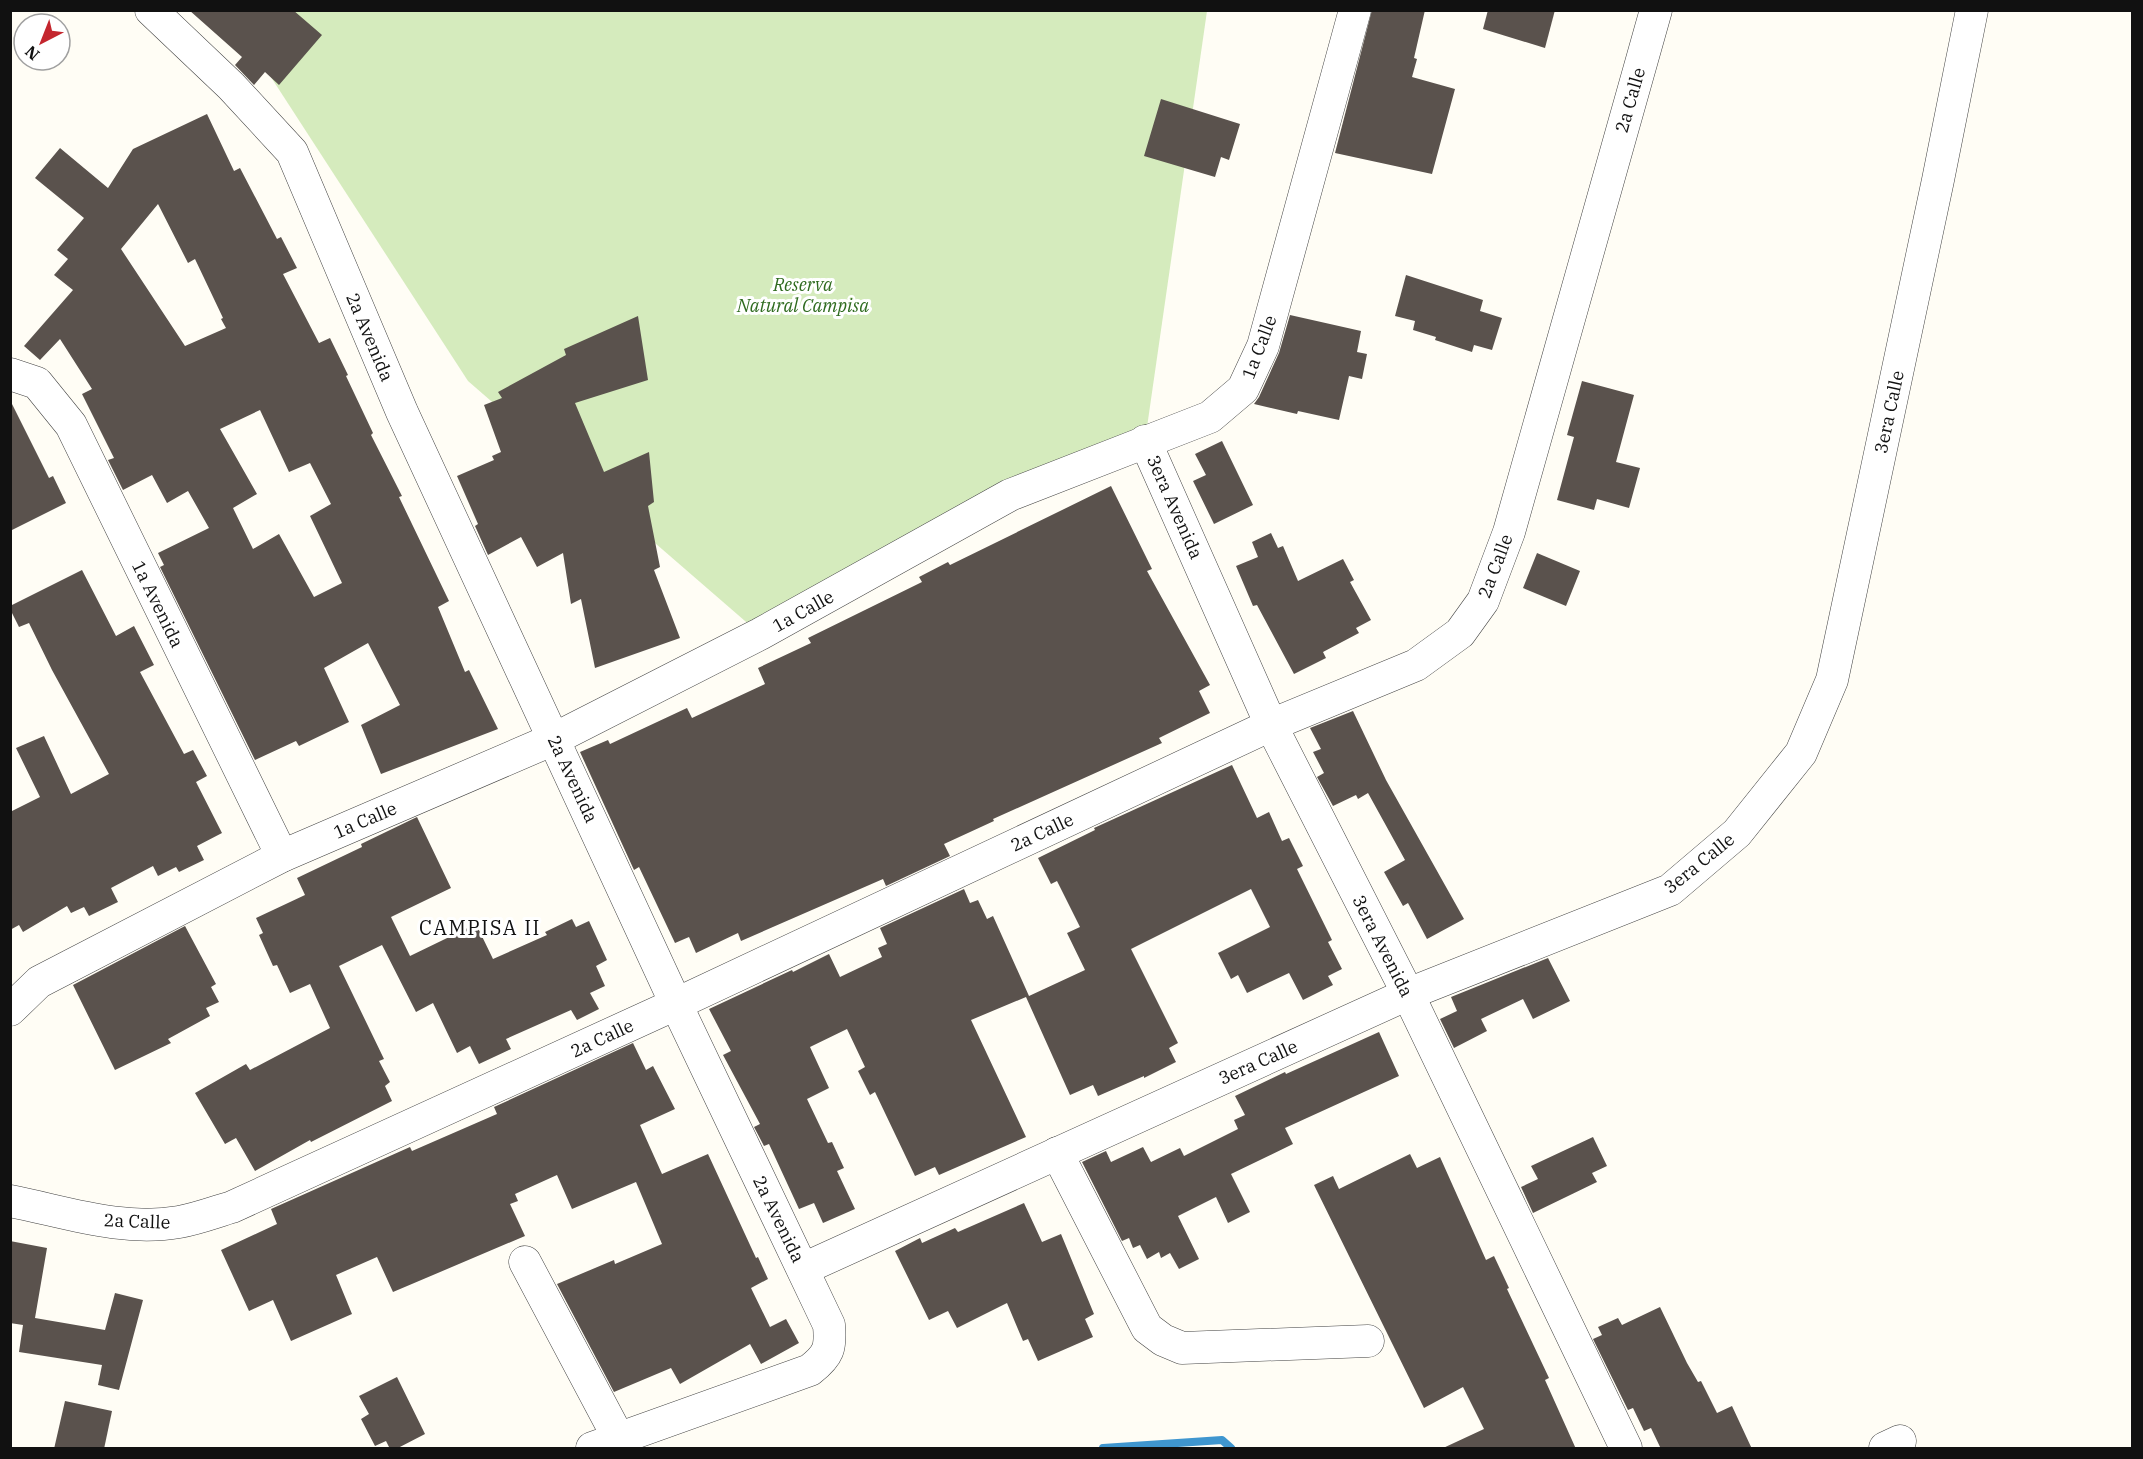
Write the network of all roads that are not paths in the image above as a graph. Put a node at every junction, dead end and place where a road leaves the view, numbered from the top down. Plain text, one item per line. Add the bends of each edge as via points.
1 (151, 10) edge
2 (1355, 10) edge
3 (1656, 10) edge
4 (1972, 10) edge
5 (10, 374) edge
6 (1146, 441) junction
7 (1271, 725) junction
8 (554, 739) junction
9 (282, 856) junction
10 (1408, 994) junction
11 (676, 1004) junction
12 (10, 1010) edge
13 (1057, 1153) junction
14 (10, 1201) edge
15 (525, 1262) dead end
16 (803, 1269) junction
17 (1368, 1341) dead end
18 (606, 1444) edge
19 (1626, 1449) edge

1 - 8 street, 2a Avenida via 231,86 292,152 402,412
2 - 6 street, 1a Calle via 1263,346 1243,389 1210,417
3 - 7 street, 2a Calle via 1509,532 1483,601 1460,633 1416,665
4 - 10 street, 3era Calle via 1832,680 1801,753 1737,833 1670,890
5 - 9 street, 1a Avenida via 38,383 71,425
6 - 7 street, 3era Avenida
6 - 8 street, 1a Calle via 1010,495 760,634
7 - 10 street, 3era Avenida
7 - 11 street, 2a Calle
8 - 9 street, 1a Calle
8 - 11 street, 2a Avenida
9 - 12 street, 1a Calle via 39,982
10 - 13 street, 3era Calle
10 - 19 street, 3era Avenida
11 - 14 street, 2a Calle via 232,1207 179,1222 141,1225 105,1222
11 - 16 street, 2a Avenida
13 - 16 street, 3era Calle
13 - 17 street via 1147,1328 1163,1340 1182,1348
15 - 18 street
16 - 18 street, 2a Avenida via 829,1325 831,1345 822,1361 810,1370

